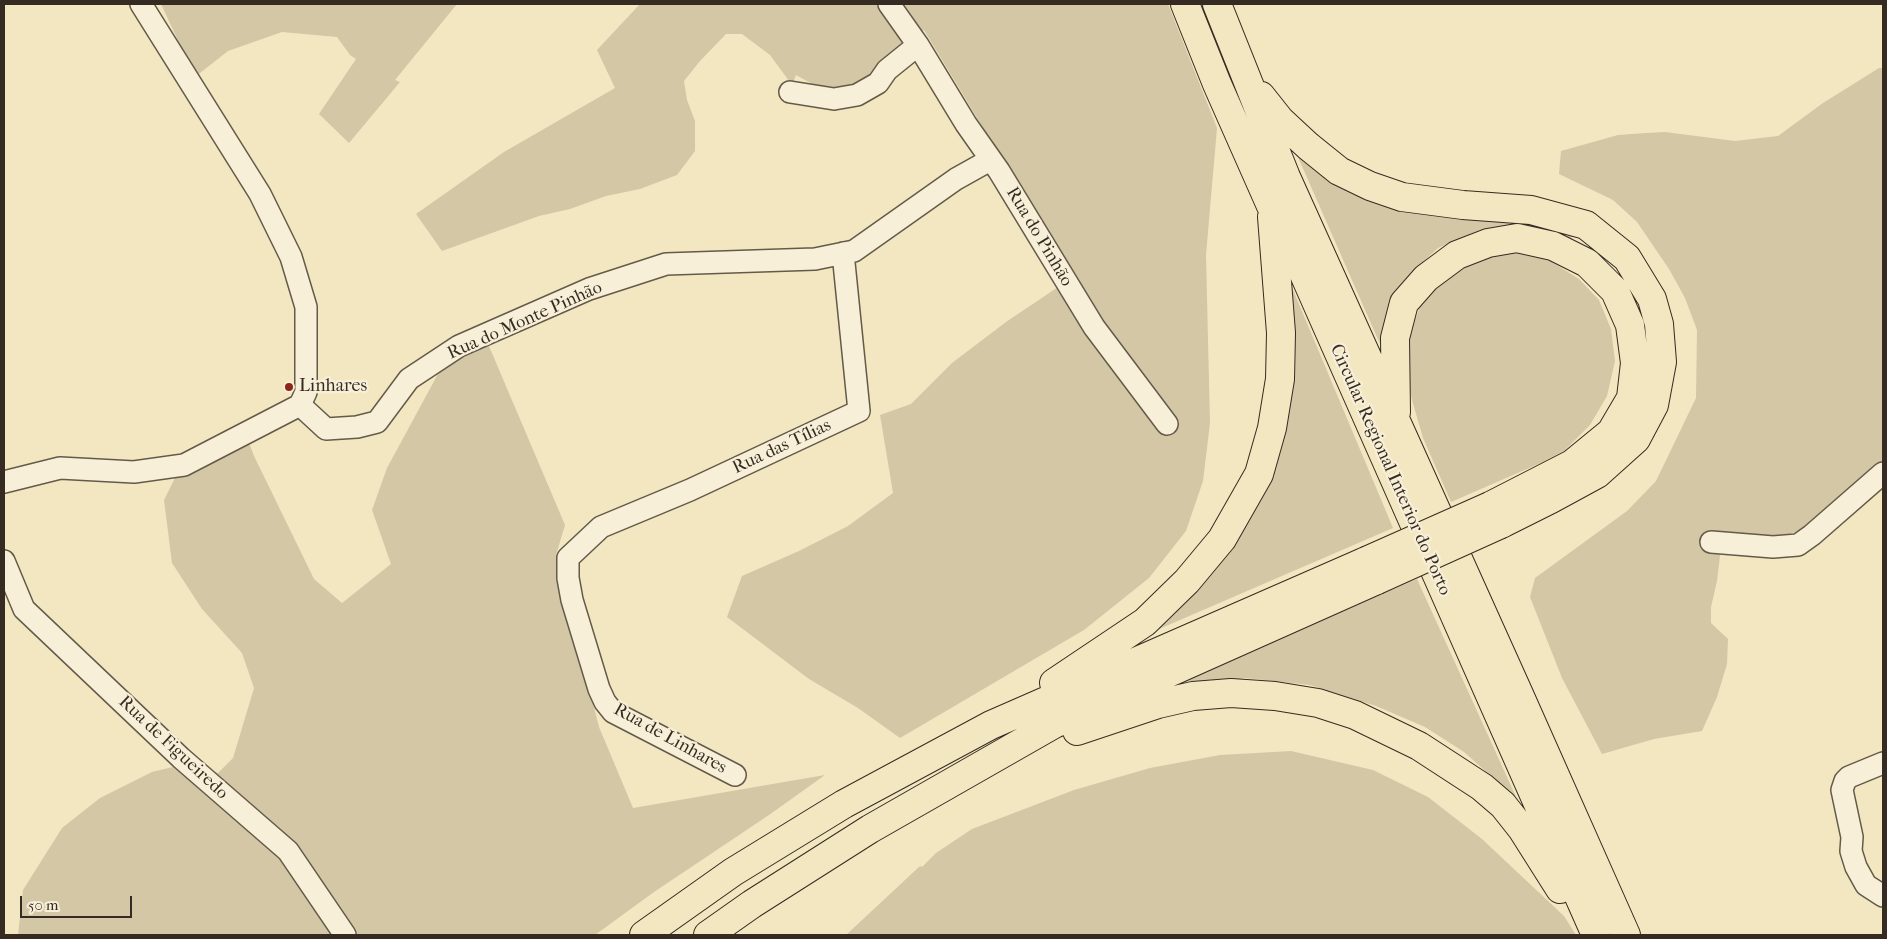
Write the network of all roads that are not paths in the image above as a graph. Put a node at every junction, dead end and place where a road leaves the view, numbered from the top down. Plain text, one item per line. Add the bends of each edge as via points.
1 (141, 4) edge
2 (889, 4) edge
3 (1185, 4) edge
4 (1217, 4) edge
5 (918, 45) junction
6 (1244, 73) junction
7 (790, 92) dead end
8 (990, 160) junction
9 (1271, 206) junction
10 (843, 253) junction
11 (300, 405) junction
12 (1396, 421) junction
13 (1167, 424) dead end
14 (1883, 473) edge
15 (4, 482) edge
16 (1496, 515) junction
17 (1711, 542) dead end
18 (568, 558) joint
19 (4, 561) edge
20 (1372, 570) junction
21 (991, 725) junction
22 (992, 759) junction
23 (1883, 763) edge
24 (735, 775) dead end
25 (1883, 896) edge
26 (344, 935) edge
27 (644, 935) edge
28 (708, 935) edge
29 (1582, 935) edge
30 (1596, 935) edge
31 (1626, 935) edge

1 - 11 street via 260,194 291,256 306,307 306,392
2 - 5 street, Rua do Pinhão
3 - 9 highway, Circular Regional Interior do Porto
4 - 6 highway, Circular Regional Interior do Porto
5 - 7 street via 887,70 878,83 858,95 834,99
5 - 8 street, Rua do Pinhão
6 - 12 highway, Circular Regional Interior do Porto via 1286,177
6 - 16 highway via 1280,120 1339,171 1402,197 1531,210 1586,225 1627,258 1652,299 1659,324 1662,362 1654,405 1636,439 1597,474 1551,499
8 - 10 street, Rua do Monte Pinhão via 854,251
8 - 13 street, Rua do Pinhão via 1094,327
9 - 21 highway via 1281,333 1280,379 1272,428 1259,474 1222,539 1188,581 1145,622
9 - 30 highway, Circular Regional Interior do Porto
10 - 11 street, Rua do Monte Pinhão via 815,259 666,264 590,289 459,346 409,379 377,422 326,429
10 - 18 street, Rua das Tílias via 859,411 601,528
11 - 15 street via 184,465 134,472 60,468
12 - 16 highway via 1395,338 1404,303 1426,278 1457,255 1488,243 1517,238 1553,246 1587,263 1615,291 1630,325 1635,363 1631,398 1611,432 1572,464
12 - 31 highway, Circular Regional Interior do Porto
14 - 17 street via 1798,544 1773,548
16 - 20 highway, bridge
18 - 24 street, Rua de Linhares via 572,600 605,702 613,712
19 - 26 street, Rua de Figueiredo via 24,609 181,758 288,852
20 - 21 highway
20 - 22 highway via 1054,724
21 - 27 highway via 844,804 732,872
22 - 28 highway via 870,829
22 - 29 highway via 1158,704 1193,696 1231,693 1275,696 1355,715 1419,746 1482,787 1503,805 1566,899
23 - 25 street via 1849,777 1842,790 1856,867 1866,885

